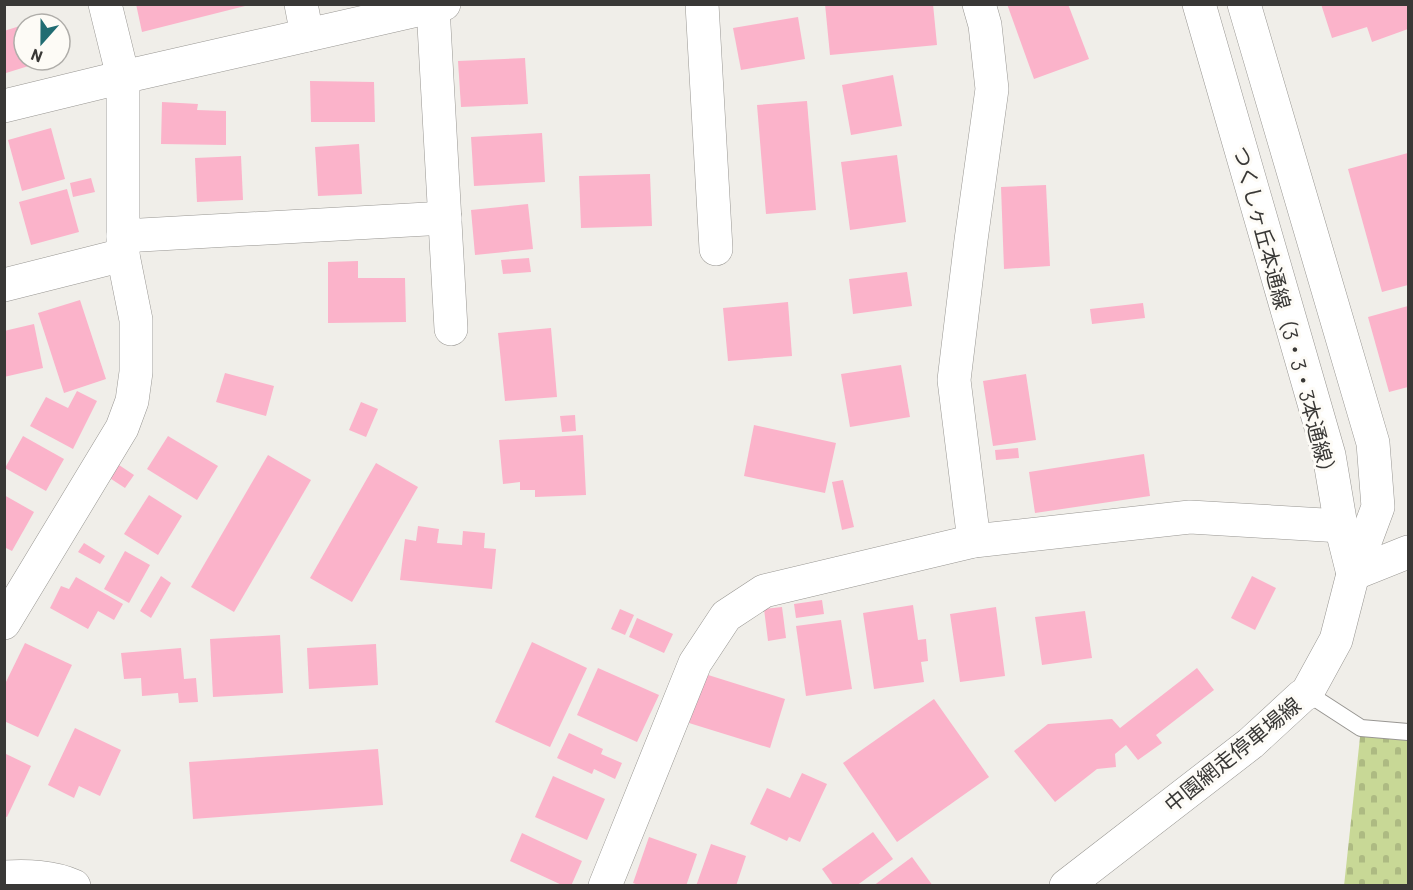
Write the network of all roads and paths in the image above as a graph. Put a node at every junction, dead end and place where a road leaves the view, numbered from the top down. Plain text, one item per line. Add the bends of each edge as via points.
1 (105, 4) edge
2 (702, 4) edge
3 (979, 4) edge
4 (1199, 4) edge
5 (1244, 4) edge
6 (438, 6) edge
7 (304, 20) edge
8 (123, 77) junction
9 (4, 106) edge
10 (445, 218) junction
11 (123, 246) junction
12 (716, 249) dead end
13 (4, 285) edge
14 (451, 329) dead end
15 (1341, 526) junction
16 (974, 541) junction
17 (1408, 552) edge
18 (1353, 574) junction
19 (4, 623) edge
20 (1307, 693) junction
21 (1408, 732) edge
22 (4, 877) edge
23 (74, 885) edge
24 (605, 885) edge
25 (1065, 885) edge

1 - 8 street
2 - 12 street
3 - 16 street via 992,90 954,380
4 - 15 street, つくしヶ丘本通線（3・3・3本通線） via 1329,455
5 - 18 street, つくしヶ丘本通線（3・3・3本通線） via 1373,443 1378,507
6 - 7 street
6 - 10 street
7 - 8 street
8 - 9 street
8 - 11 street
10 - 11 street
10 - 14 street
11 - 13 street
11 - 19 street via 136,320 132,401 122,428
15 - 16 street via 1190,517
15 - 18 street, つくしヶ丘本通線（3・3・3本通線）
16 - 24 street via 764,591 726,616 695,663
17 - 18 street
18 - 20 street, 中園網走停車場線 via 1336,640
20 - 21 lane via 1362,728
20 - 25 street, 中園網走停車場線 via 1251,743
22 - 23 street via 27,876

